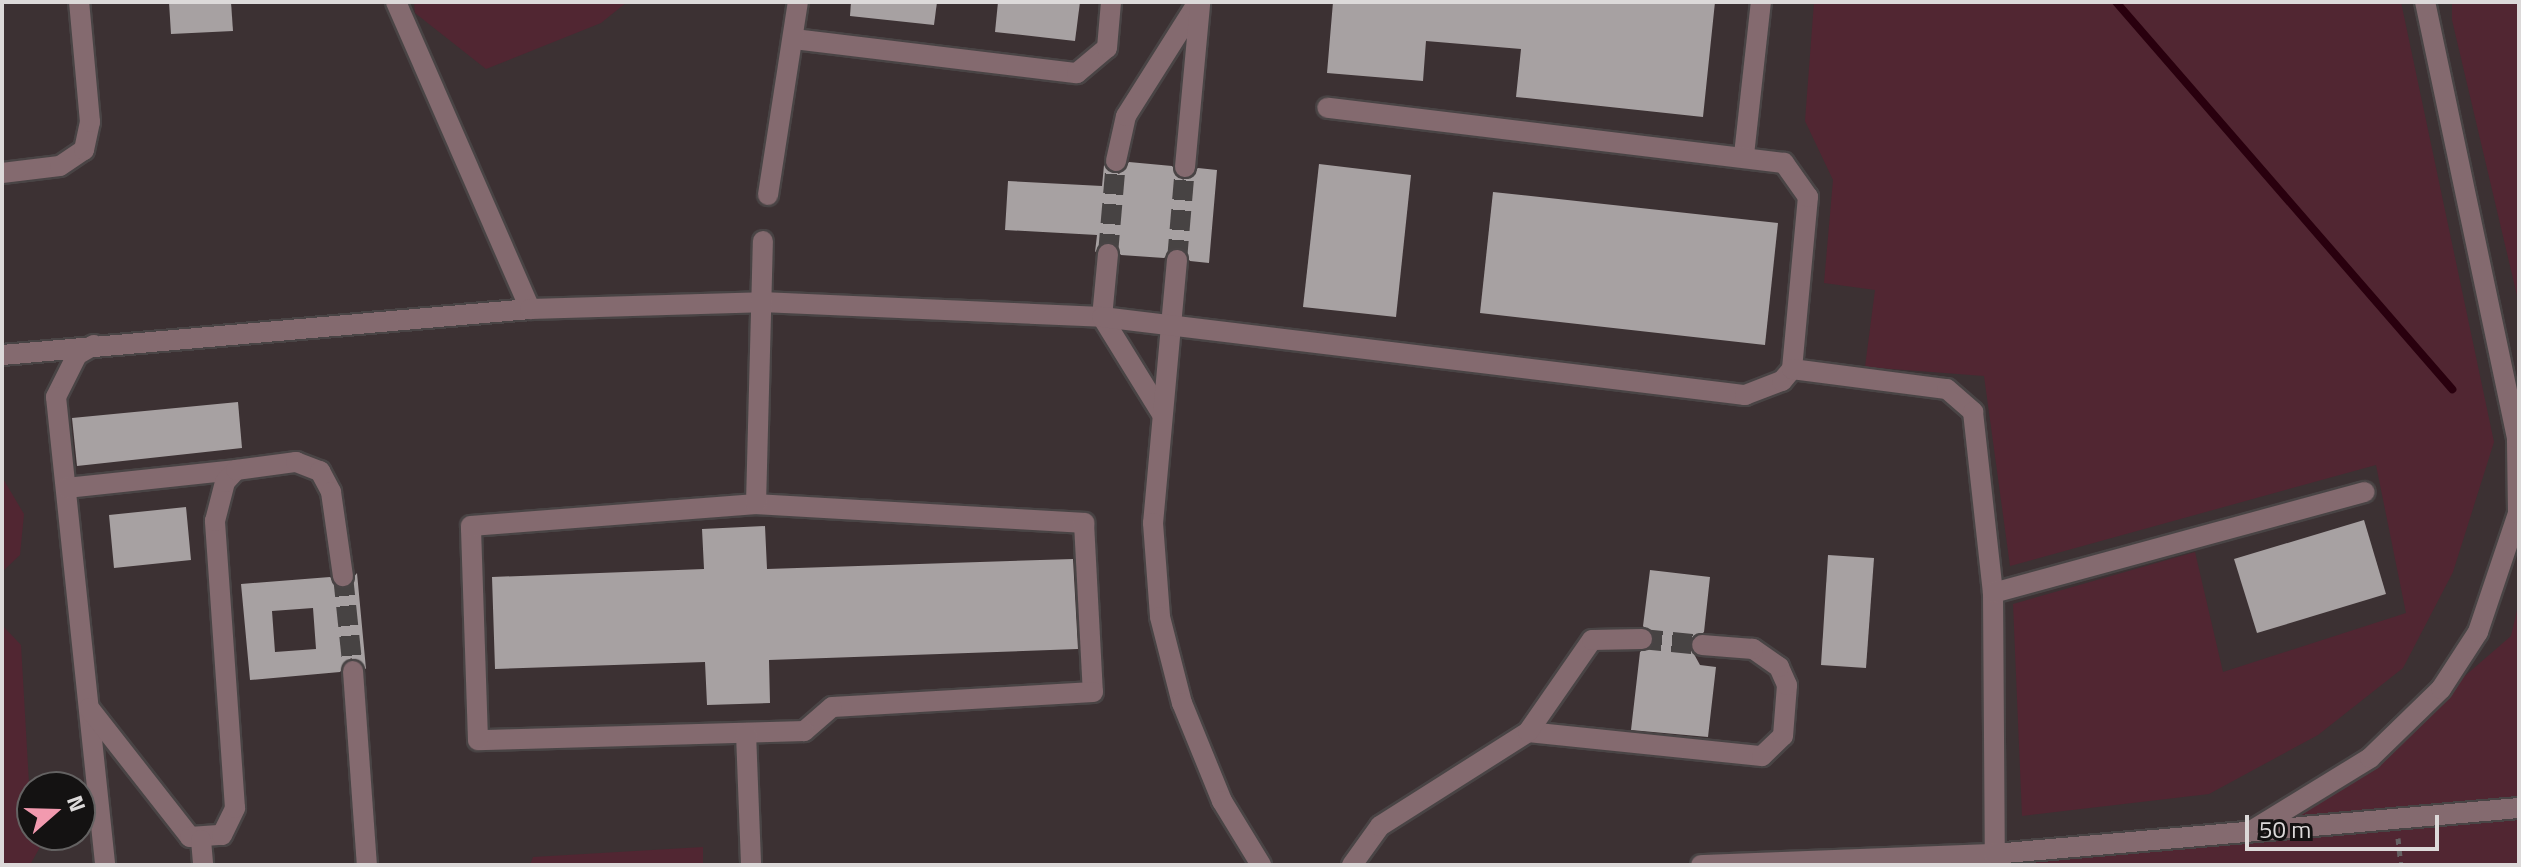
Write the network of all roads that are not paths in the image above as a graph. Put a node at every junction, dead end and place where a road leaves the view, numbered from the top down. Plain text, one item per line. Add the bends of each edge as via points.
1 (79, 2) edge
2 (396, 2) edge
3 (798, 2) edge
4 (1111, 2) edge
5 (1199, 2) edge
6 (1761, 2) edge
7 (2425, 2) edge
8 (794, 39) junction
9 (1327, 108) dead end
10 (1744, 155) junction
11 (1116, 161) tunnel mouth
12 (1185, 167) tunnel mouth
13 (2, 173) edge
14 (768, 195) dead end
15 (763, 241) dead end
16 (1108, 254) tunnel mouth
17 (1177, 260) tunnel mouth
18 (761, 302) junction
19 (530, 309) junction
20 (1102, 317) junction
21 (1170, 327) junction
22 (98, 343) junction
23 (2, 355) edge
24 (1792, 369) junction
25 (1162, 414) junction
26 (236, 470) junction
27 (67, 488) junction
28 (2364, 492) dead end
29 (756, 504) junction
30 (343, 576) tunnel mouth
31 (1993, 593) junction
32 (1642, 639) tunnel mouth
33 (1702, 645) tunnel mouth
34 (353, 671) tunnel mouth
35 (89, 708) junction
36 (1528, 732) junction
37 (746, 733) junction
38 (2519, 808) edge
39 (2251, 831) junction
40 (201, 840) junction
41 (1994, 860) edge
42 (105, 865) edge
43 (203, 865) edge
44 (367, 865) edge
45 (751, 865) edge
46 (1261, 865) edge
47 (1352, 865) edge
48 (1701, 865) edge

1 - 13 lane via 90,122 84,150 60,166
2 - 19 lane
3 - 8 lane
4 - 8 lane via 1107,48 1077,73
5 - 11 lane via 1126,116
5 - 12 lane
6 - 10 lane
7 - 39 lane via 2517,438 2518,513 2478,632 2441,689 2370,758
8 - 14 lane
9 - 10 lane
10 - 24 lane via 1784,163 1808,197
15 - 18 lane
16 - 20 lane
17 - 21 lane
18 - 19 lane
18 - 20 lane
18 - 29 lane
19 - 22 lane
20 - 21 lane
20 - 25 lane
21 - 24 lane via 1745,395 1782,381
21 - 25 lane
22 - 23 lane
22 - 27 lane via 77,355 56,397
24 - 31 lane via 1947,389 1962,398 1978,425
25 - 46 lane via 1153,523 1160,617 1182,703 1222,801
26 - 27 lane
26 - 30 lane via 296,462 320,471 331,492
26 - 40 lane via 225,482 215,521 235,808 222,835
27 - 35 lane
28 - 31 lane
29 - 37 lane via 471,526 478,740
29 - 37 lane via 1084,523 1093,692 832,707 804,731
31 - 41 lane
32 - 36 lane via 1592,640
33 - 36 lane via 1753,649 1779,667 1787,685 1783,736 1762,756
34 - 44 lane
35 - 40 lane via 180,827
35 - 42 lane
36 - 47 lane via 1380,826
37 - 45 lane
38 - 39 lane
39 - 41 lane
40 - 43 lane
41 - 48 lane

